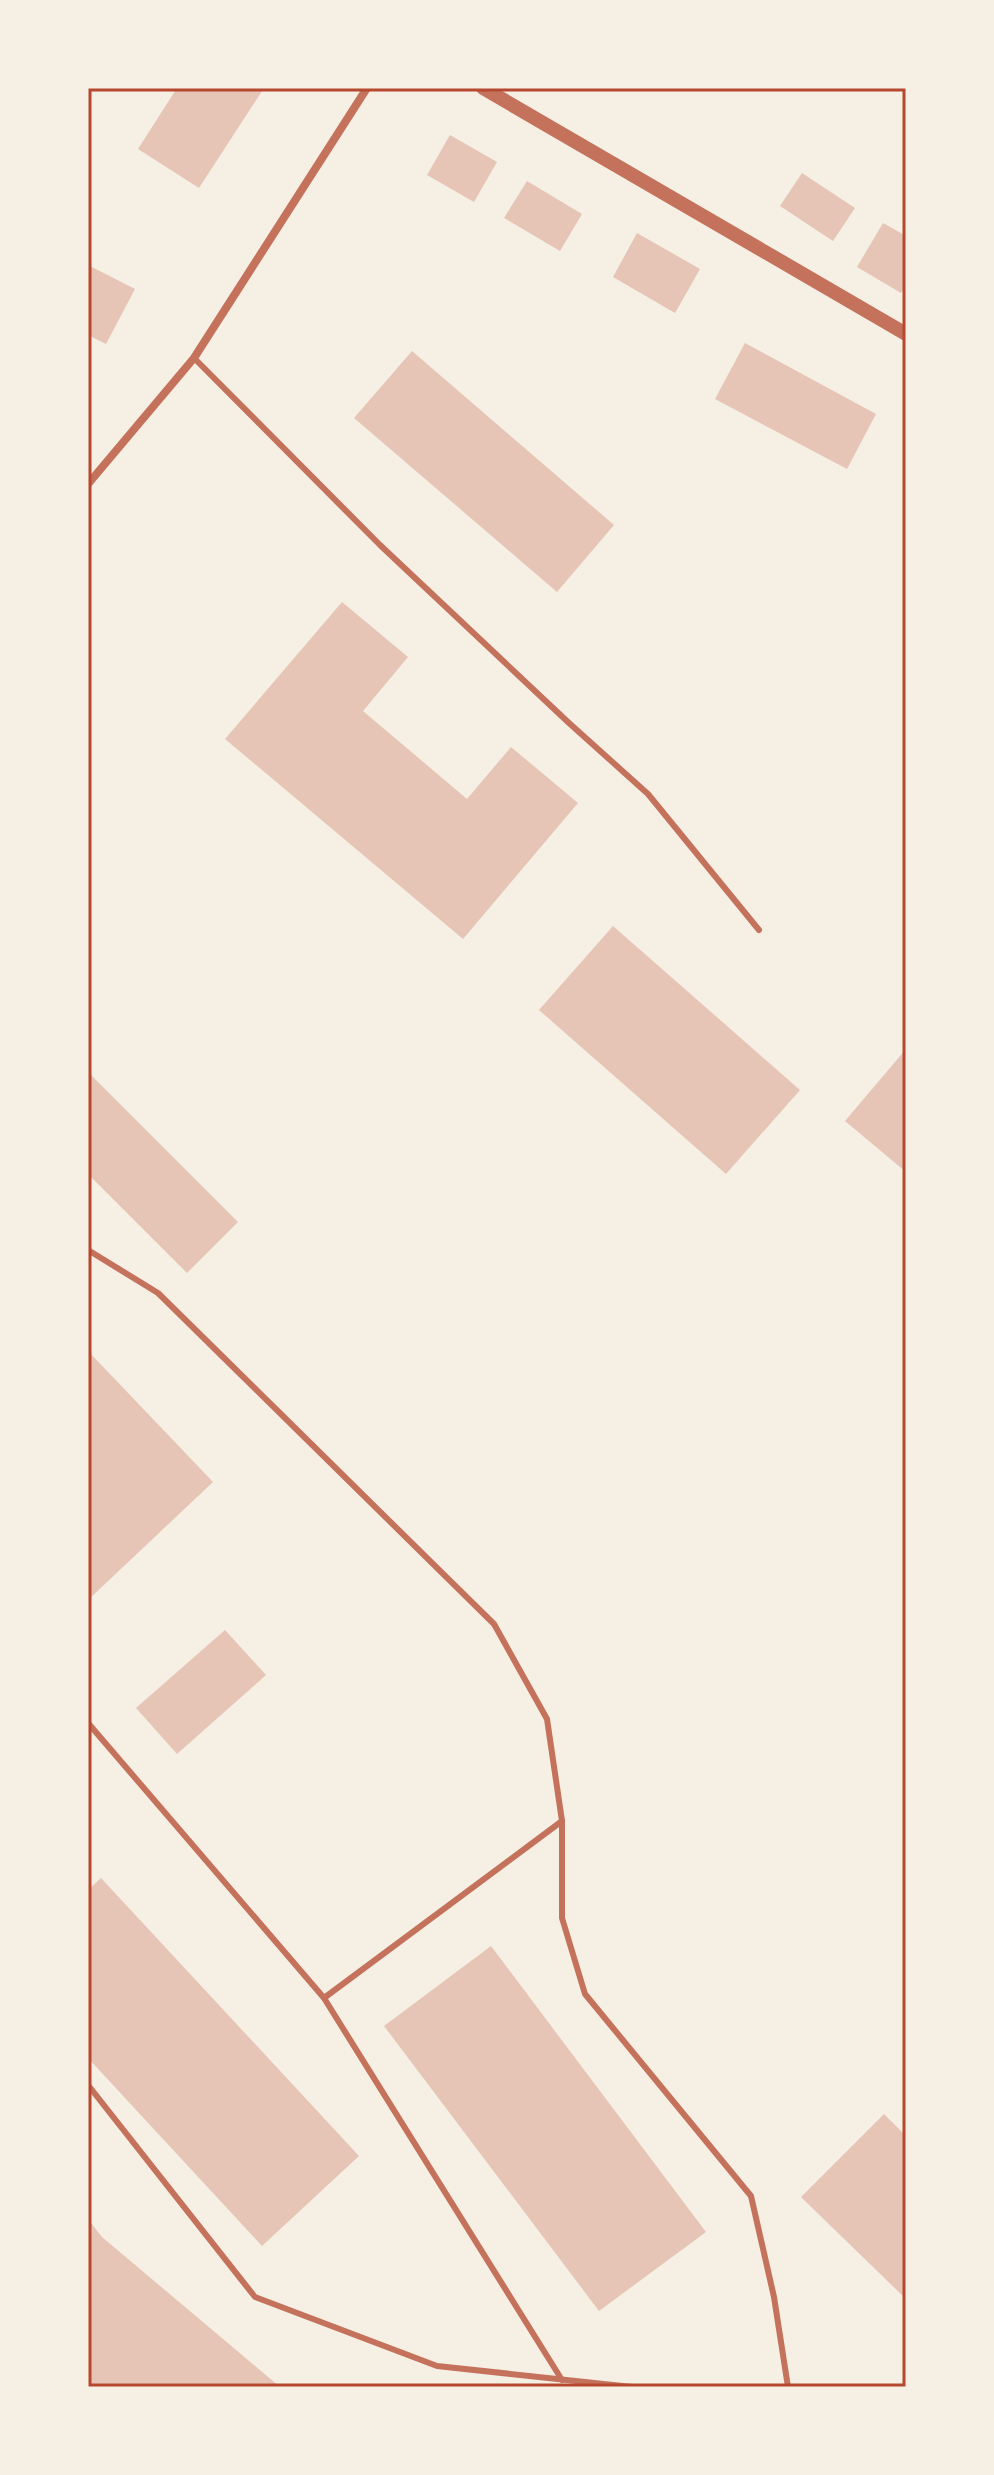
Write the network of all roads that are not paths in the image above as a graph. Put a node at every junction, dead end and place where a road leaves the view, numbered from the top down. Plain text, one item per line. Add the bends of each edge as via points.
1 (367, 88) edge
2 (483, 88) edge
3 (906, 334) edge
4 (194, 358) junction
5 (88, 484) edge
6 (759, 930) dead end
7 (88, 1250) edge
8 (88, 1723) edge
9 (562, 1821) junction
10 (324, 1998) junction
11 (88, 2085) edge
12 (562, 2380) junction
13 (632, 2387) edge
14 (788, 2387) edge

1 - 4 street
2 - 3 street
4 - 5 street
4 - 6 lane via 380,545 648,794
7 - 9 lane via 158,1293 494,1624 547,1719
8 - 10 lane
9 - 10 lane
9 - 14 lane via 562,1918 585,1994 751,2196
10 - 12 lane
11 - 12 lane via 255,2297 437,2366
12 - 13 lane

